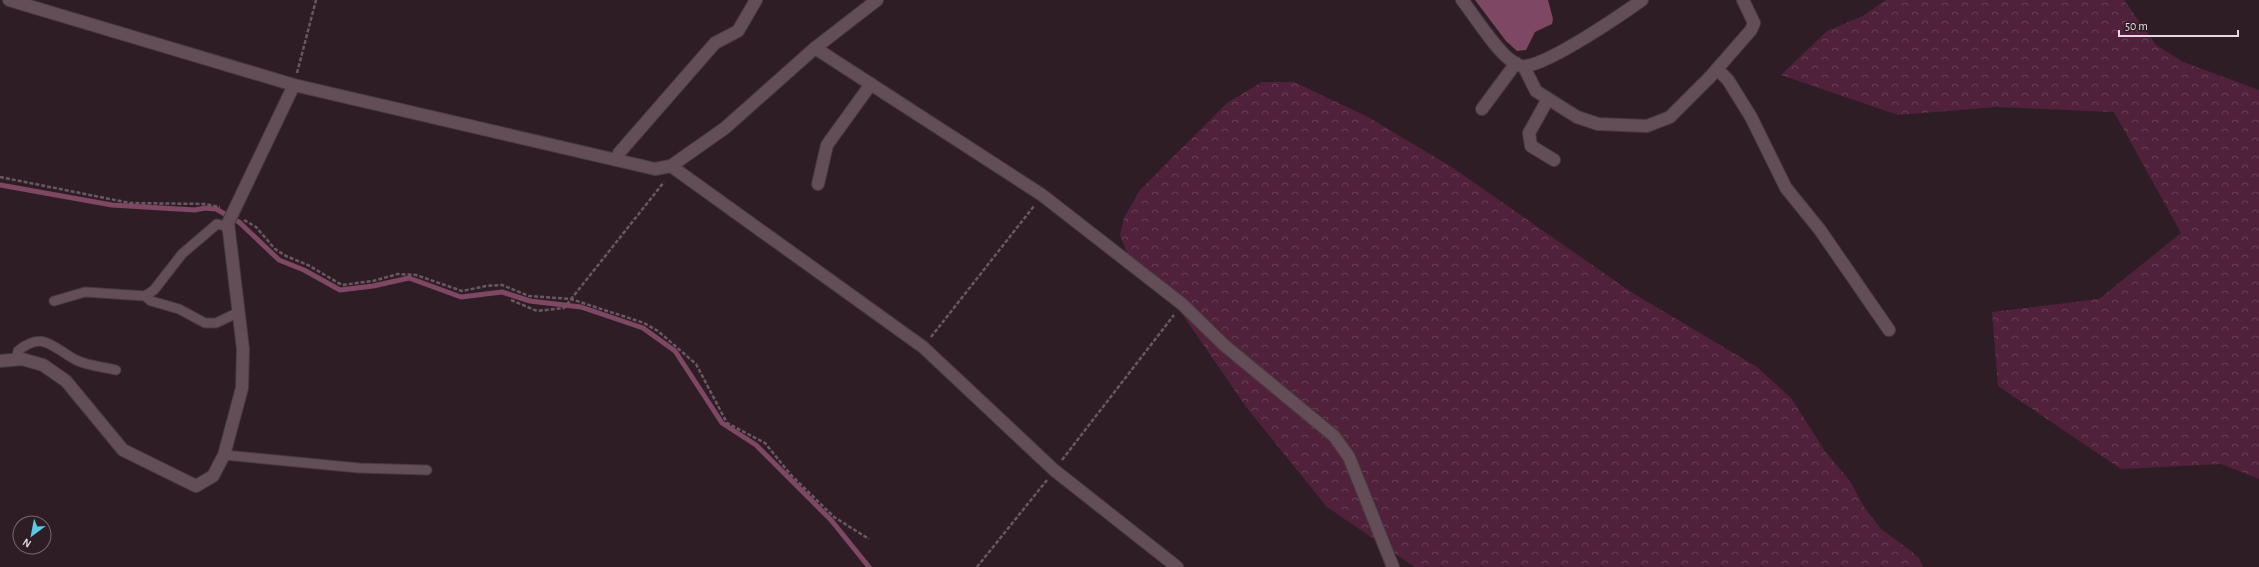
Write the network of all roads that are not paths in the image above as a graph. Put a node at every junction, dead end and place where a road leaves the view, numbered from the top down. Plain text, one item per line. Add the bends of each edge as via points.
1 (9, 0) edge
2 (756, 0) edge
3 (877, 0) edge
4 (1462, 0) edge
5 (1642, 0) edge
6 (1743, 0) edge
7 (815, 48) junction
8 (1520, 65) junction
9 (1717, 69) junction
10 (294, 84) junction
11 (871, 84) junction
12 (1548, 99) junction
13 (1482, 109) dead end
14 (617, 160) junction
15 (1554, 160) dead end
16 (668, 167) junction
17 (818, 184) dead end
18 (229, 226) junction
19 (145, 296) junction
20 (54, 301) dead end
21 (239, 312) junction
22 (1889, 330) dead end
23 (16, 360) junction
24 (0, 361) edge
25 (116, 370) dead end
26 (224, 455) junction
27 (427, 470) dead end
28 (1177, 567) edge
29 (1393, 567) edge

1 - 10 street
2 - 14 street via 738,31 715,44 619,153
3 - 7 street
4 - 8 street via 1500,50
5 - 8 street via 1539,63
6 - 9 street via 1754,23 1751,30
7 - 11 street
7 - 16 street via 725,128
8 - 12 street via 1536,92
8 - 13 street
9 - 12 street via 1670,117 1647,126 1598,124 1577,117
9 - 22 street via 1728,80 1751,117 1786,188 1820,230
10 - 14 street
10 - 18 street via 232,214
11 - 17 street via 827,145
11 - 29 street via 1042,195 1182,304 1224,345 1334,436 1349,456
12 - 15 street via 1529,133 1531,146
14 - 16 street via 655,169
16 - 28 street via 923,347 1054,470
18 - 19 lane via 217,224 182,254 159,285
18 - 21 street
19 - 20 lane via 85,292
19 - 21 lane via 151,301 179,309 205,323 216,323
21 - 26 street via 243,349 242,388
23 - 24 street
23 - 25 lane via 18,351 29,342 38,340 47,342 78,361
23 - 26 street via 43,365 66,381 123,450 196,486 213,476
26 - 27 lane via 359,468

